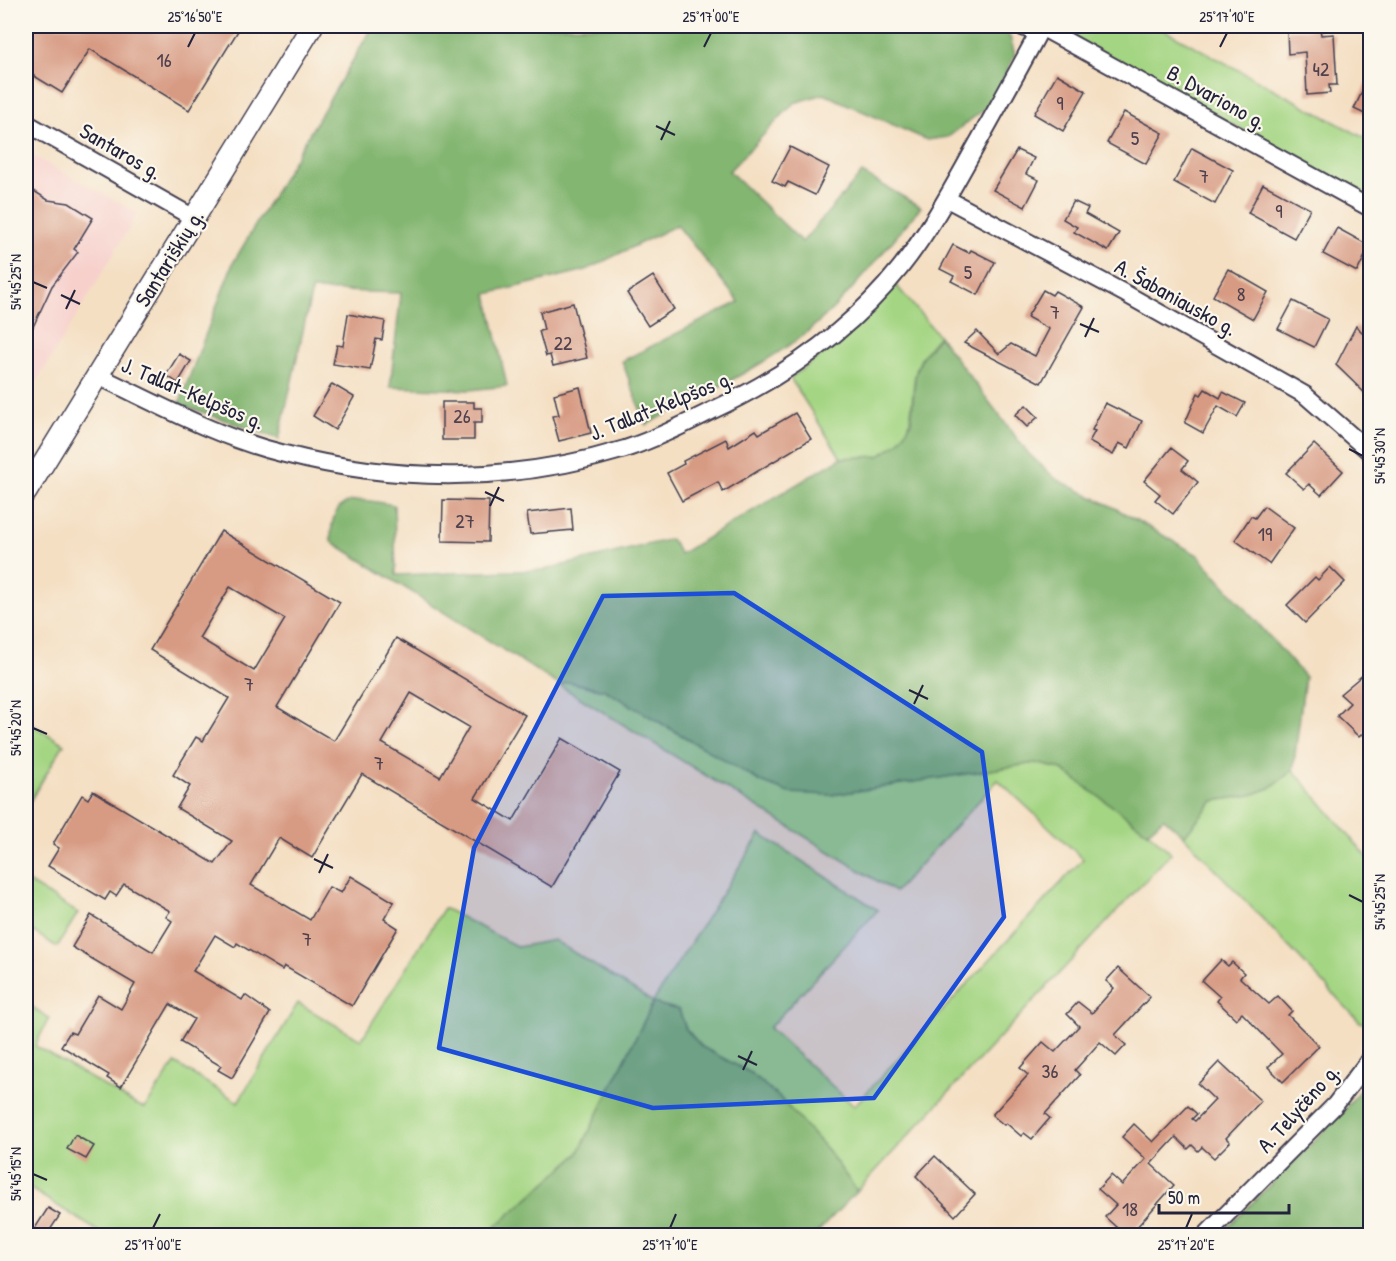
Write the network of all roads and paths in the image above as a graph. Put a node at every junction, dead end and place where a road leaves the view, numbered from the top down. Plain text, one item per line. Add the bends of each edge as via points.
1 (312, 26) edge
2 (1020, 26) edge
3 (1040, 29) edge
4 (26, 123) edge
5 (947, 198) junction
6 (1371, 208) edge
7 (194, 218) junction
8 (96, 375) junction
9 (1371, 452) edge
10 (26, 492) edge
11 (1371, 1059) edge
12 (1205, 1236) edge

1 - 7 main road, Santariškių g.
2 - 3 street, B. Dvariono g.
3 - 5 street, J. Tallat-Kelpšos g.
3 - 6 street, B. Dvariono g.
4 - 7 street, Santaros g.
5 - 8 street, J. Tallat-Kelpšos g. via 898,270 825,344 790,369 683,425 628,448 570,464 526,471 436,476 386,474 334,465 282,454 231,437
5 - 9 street, A. Šabaniausko g. via 1305,394
7 - 8 main road, Santariškių g.
8 - 10 main road, Santariškių g.
11 - 12 street, A. Telyčėno g. via 1335,1106

